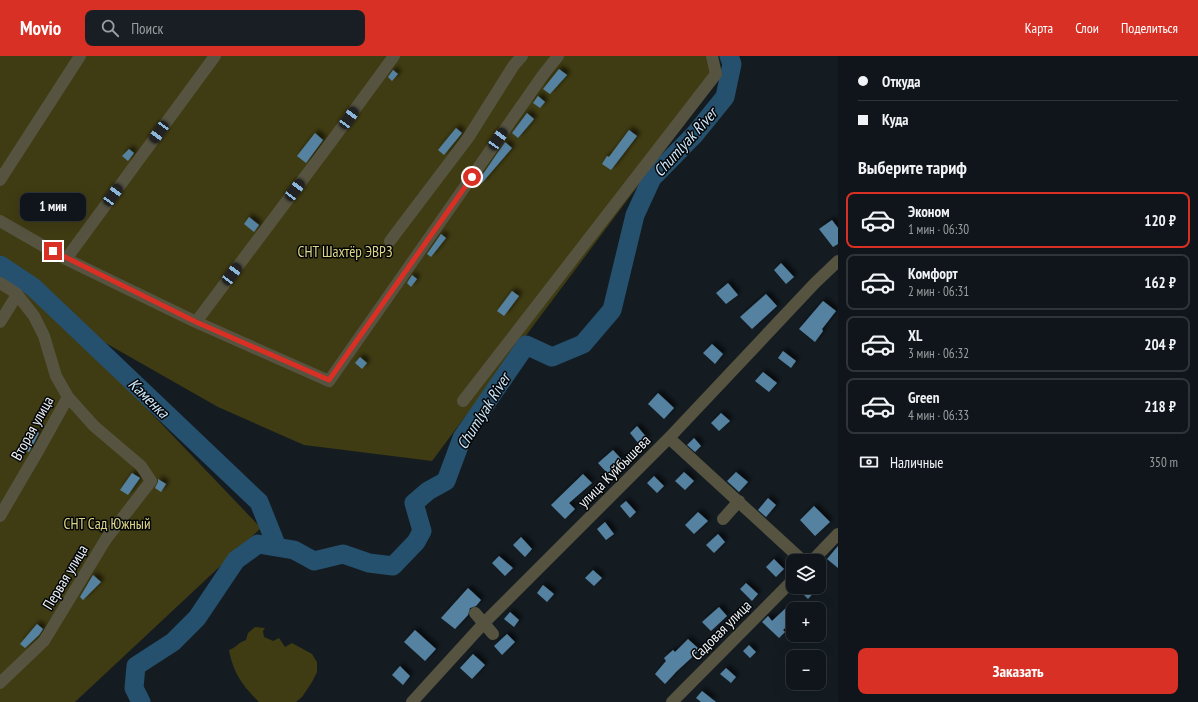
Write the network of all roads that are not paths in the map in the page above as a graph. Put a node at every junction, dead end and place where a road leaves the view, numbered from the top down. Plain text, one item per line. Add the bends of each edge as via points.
1 (80, 56) edge
2 (215, 56) edge
3 (394, 56) edge
4 (522, 56) edge
5 (558, 56) edge
6 (712, 56) edge
7 (0, 180) edge
8 (0, 221) edge
9 (390, 241) dead end
10 (66, 259) junction
11 (838, 261) edge
12 (0, 283) edge
13 (17, 295) junction
14 (0, 322) edge
15 (196, 322) junction
16 (68, 396) junction
17 (463, 401) dead end
18 (670, 438) junction
19 (739, 501) junction
20 (0, 516) edge
21 (723, 519) dead end
22 (838, 534) edge
23 (796, 554) edge
24 (819, 554) edge
25 (786, 587) edge
26 (475, 613) dead end
27 (484, 623) junction
28 (493, 634) dead end
29 (0, 683) edge
30 (412, 702) edge
31 (672, 702) edge

1 - 7 street
2 - 10 street
3 - 15 street
4 - 9 street via 514,64 468,138
5 - 15 street via 329,380
6 - 17 street via 716,74
8 - 10 street
10 - 15 street
11 - 18 street, улица Куйбышева
12 - 13 street
13 - 14 street
13 - 16 street via 34,316 44,336 56,376
16 - 20 street, Вторая улица
16 - 29 street, Первая улица via 94,426 141,466 151,481 106,539 44,641
18 - 19 street
18 - 27 street, улица Куйбышева
19 - 21 street
19 - 23 street
22 - 24 street
25 - 31 street, Садовая улица
26 - 27 street
27 - 28 street
27 - 30 street, улица Куйбышева

